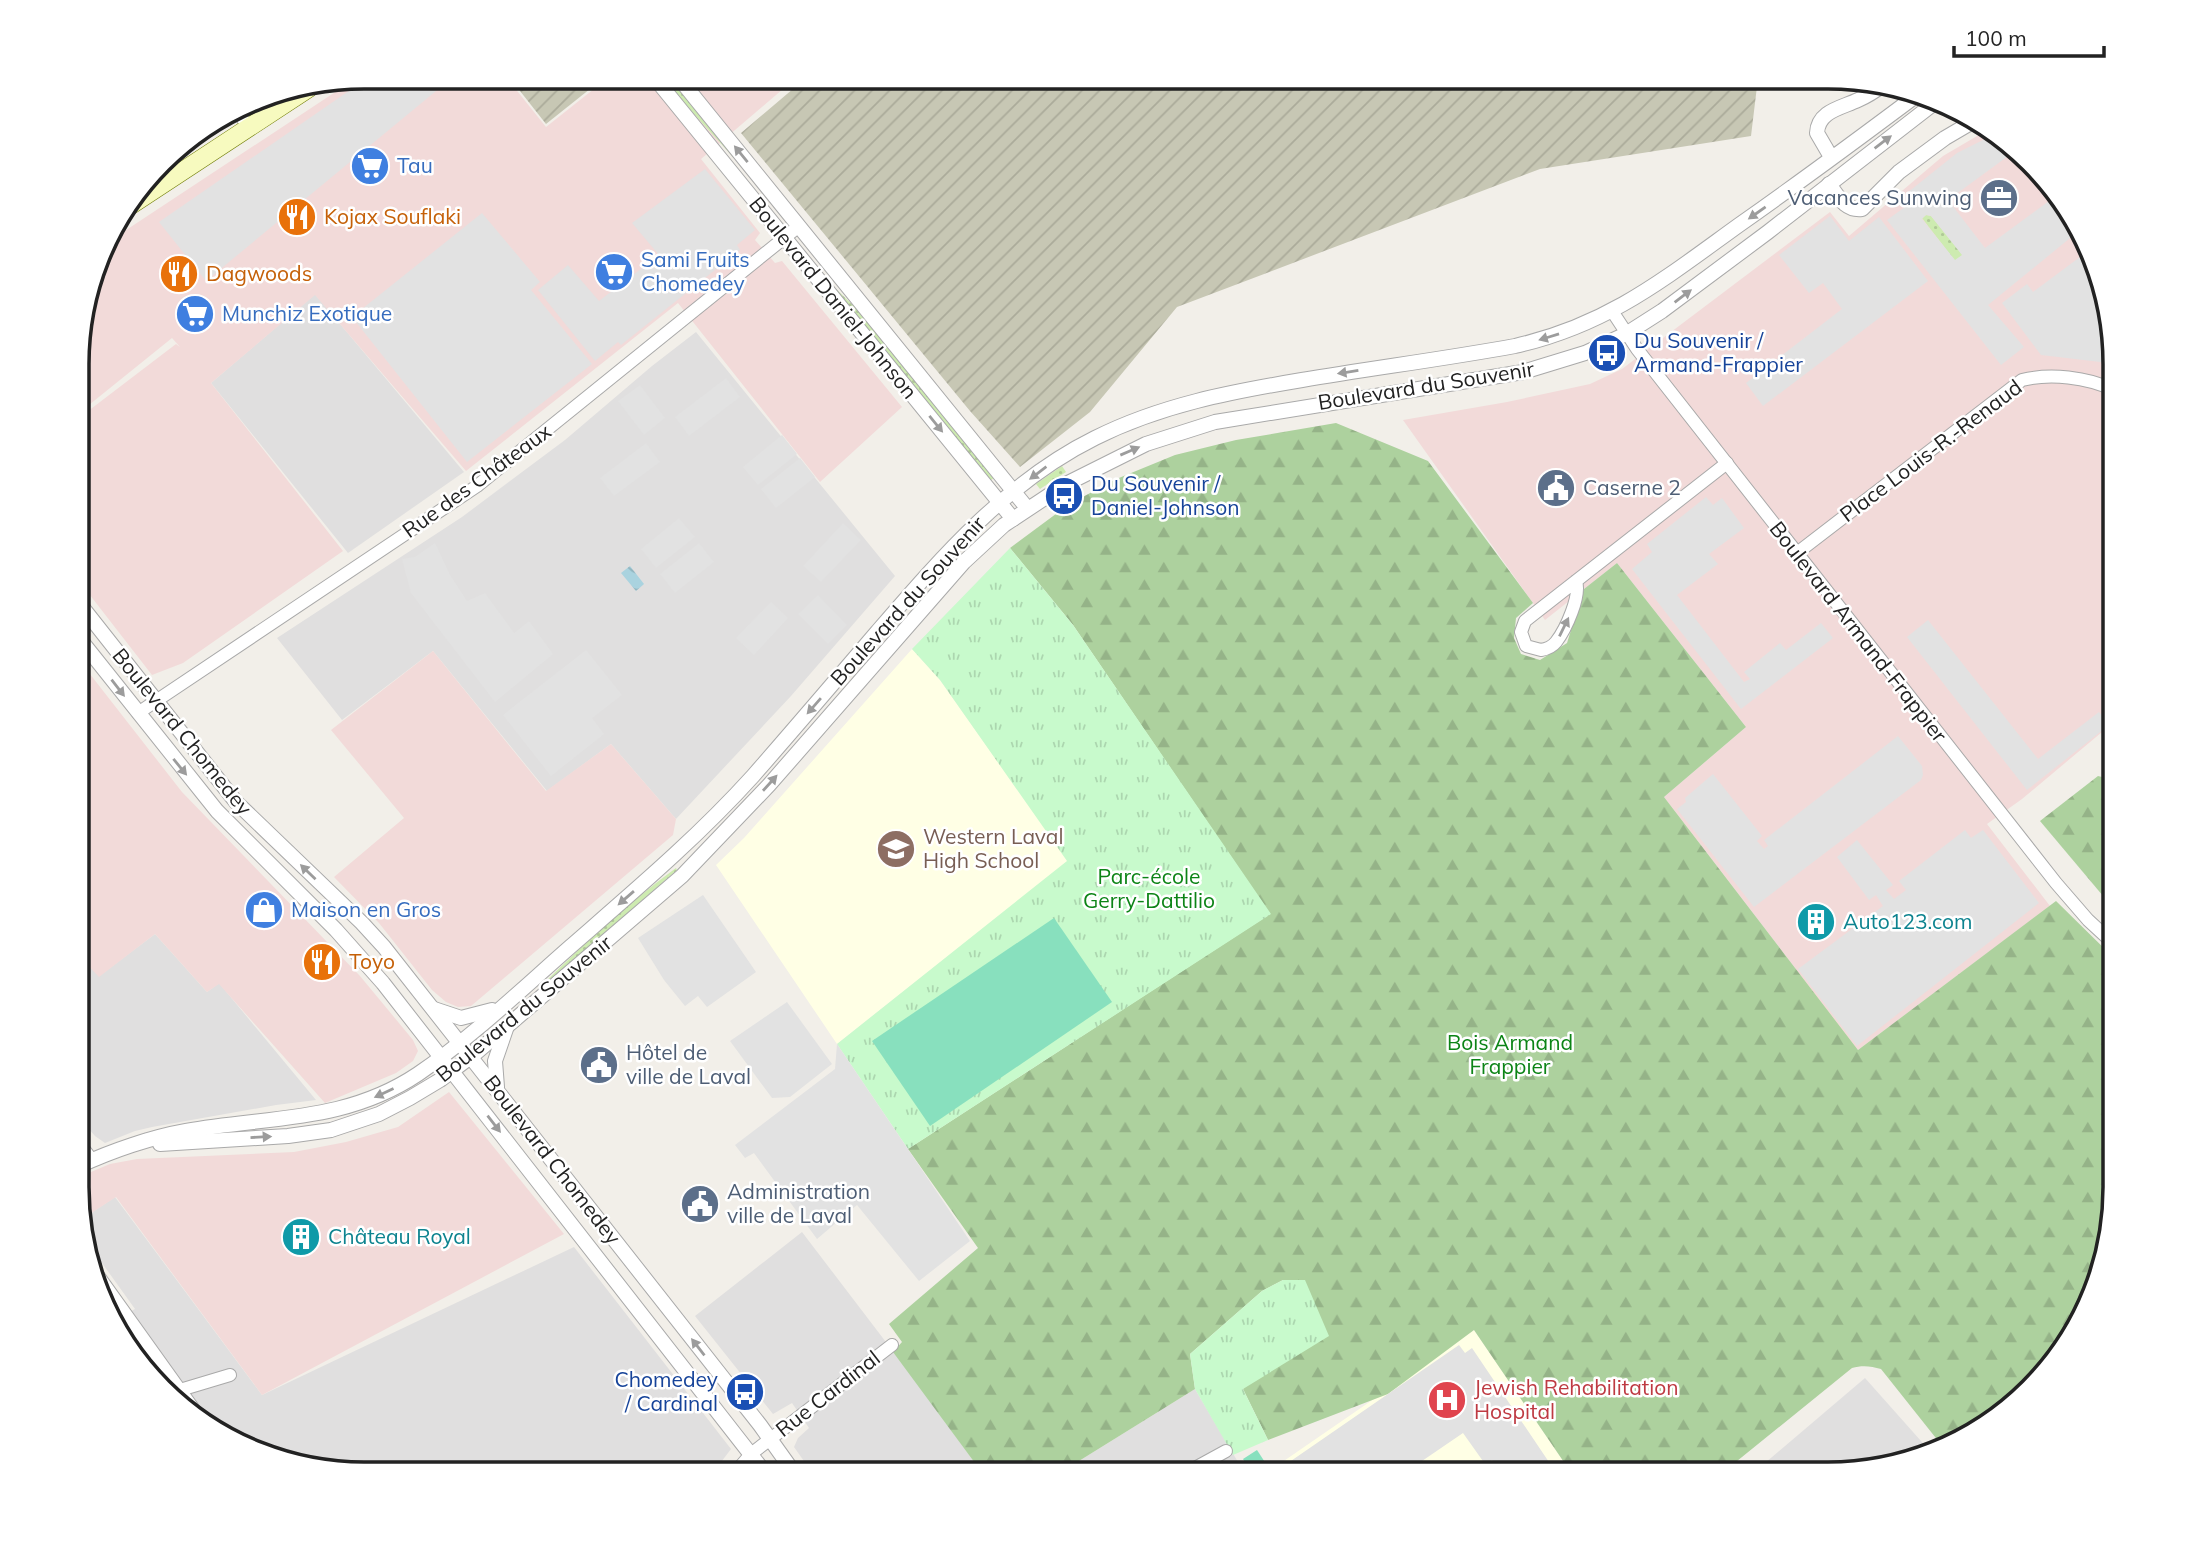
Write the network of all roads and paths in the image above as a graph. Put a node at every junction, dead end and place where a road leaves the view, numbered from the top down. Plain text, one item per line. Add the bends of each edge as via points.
1 (664, 89) edge
2 (688, 89) edge
3 (1871, 93) edge
4 (291, 99) edge
5 (1908, 102) edge
6 (1928, 108) edge
7 (242, 118) edge
8 (1966, 126) edge
9 (249, 127) junction
10 (1831, 158) junction
11 (1829, 184) junction
12 (149, 193) edge
13 (799, 226) junction
14 (784, 238) junction
15 (1612, 311) junction
16 (1626, 334) junction
17 (2103, 386) edge
18 (1727, 463) junction
19 (1014, 491) junction
20 (1000, 503) junction
21 (1027, 508) junction
22 (1013, 519) junction
23 (1797, 553) junction
24 (1576, 581) junction
25 (89, 616) edge
26 (89, 651) edge
27 (155, 700) junction
28 (138, 713) junction
29 (2103, 934) edge
30 (500, 1007) junction
31 (432, 1008) junction
32 (506, 1028) junction
33 (459, 1042) junction
34 (442, 1056) junction
35 (471, 1057) junction
36 (452, 1070) junction
37 (498, 1091) junction
38 (134, 1146) junction
39 (89, 1162) edge
40 (121, 1315) edge
41 (892, 1345) dead end
42 (161, 1372) edge
43 (230, 1375) dead end
44 (180, 1391) edge
45 (770, 1439) junction
46 (1226, 1451) dead end
47 (751, 1454) junction
48 (744, 1462) edge
49 (757, 1462) edge
50 (786, 1462) edge
51 (1206, 1462) edge

1 - 14 street, Boulevard Daniel-Johnson
13 -> 2 street, Boulevard Daniel-Johnson
3 - 10 street via 1820,120 1817,135
4 - 9 main road
5 - 10 street, Boulevard du Souvenir
11 -> 6 street, Boulevard du Souvenir
7 - 9 street
8 - 11 street via 1899,172 1862,209 1846,205
9 - 12 main road
10 -> 15 street, Boulevard du Souvenir
16 -> 11 street, Boulevard du Souvenir
13 - 14 street, Rue des Châteaux
13 - 19 street, Boulevard Daniel-Johnson
14 -> 20 street, Boulevard Daniel-Johnson
14 - 27 street, Rue des Châteaux via 477,486
15 - 16 street, Boulevard Armand-Frappier
15 -> 19 street, Boulevard du Souvenir via 1574,329 1515,346 1176,405 1071,450
16 - 18 street, Boulevard Armand-Frappier
21 -> 16 street, Boulevard du Souvenir via 1105,463 1186,430 1523,372 1572,358
17 - 23 street, Place Louis-R.-Renaud via 2054,377 2022,380
18 - 23 street, Boulevard Armand-Frappier
18 - 24 street
19 - 20 street, Boulevard du Souvenir
19 - 21 street, Boulevard Daniel-Johnson
20 - 22 street, Boulevard Daniel-Johnson
20 -> 30 street, Boulevard du Souvenir via 933,568 701,831
21 - 22 street, Boulevard du Souvenir
32 -> 22 street, Boulevard du Souvenir via 682,876 787,765 944,583
23 - 29 street, Boulevard Armand-Frappier via 2056,883
24 -> 24 street via 1525,621 1521,632 1526,646 1541,650 1556,642 1577,599
25 - 27 street, Boulevard Chomedey
26 -> 28 street, Boulevard Chomedey
27 - 28 street, Rue des Châteaux
31 -> 27 street, Boulevard Chomedey via 362,923 236,802
28 -> 34 street, Boulevard Chomedey via 222,816 352,946
30 - 31 street via 461,1018
30 - 33 street, Boulevard du Souvenir
31 - 33 street, Boulevard Chomedey
32 - 35 street, Boulevard du Souvenir
32 - 37 street via 495,1061
33 - 34 street, Boulevard du Souvenir
33 - 35 street, Boulevard Chomedey
34 - 36 street, Boulevard Chomedey
34 -> 38 street, Boulevard du Souvenir via 398,1086 346,1108 186,1131
35 - 36 street, Boulevard du Souvenir
35 - 37 street, Boulevard Chomedey
38 -> 36 street, Boulevard du Souvenir via 288,1136 337,1128 401,1103
36 -> 47 street, Boulevard Chomedey
45 -> 37 street, Boulevard Chomedey
38 - 39 street
40 - 42 street
41 - 45 street, Rue Cardinal
43 - 44 street
45 - 47 street, Rue Cardinal
45 - 50 street, Boulevard Chomedey
46 - 51 street
47 - 48 street, Rue Cardinal
47 - 49 street, Boulevard Chomedey

